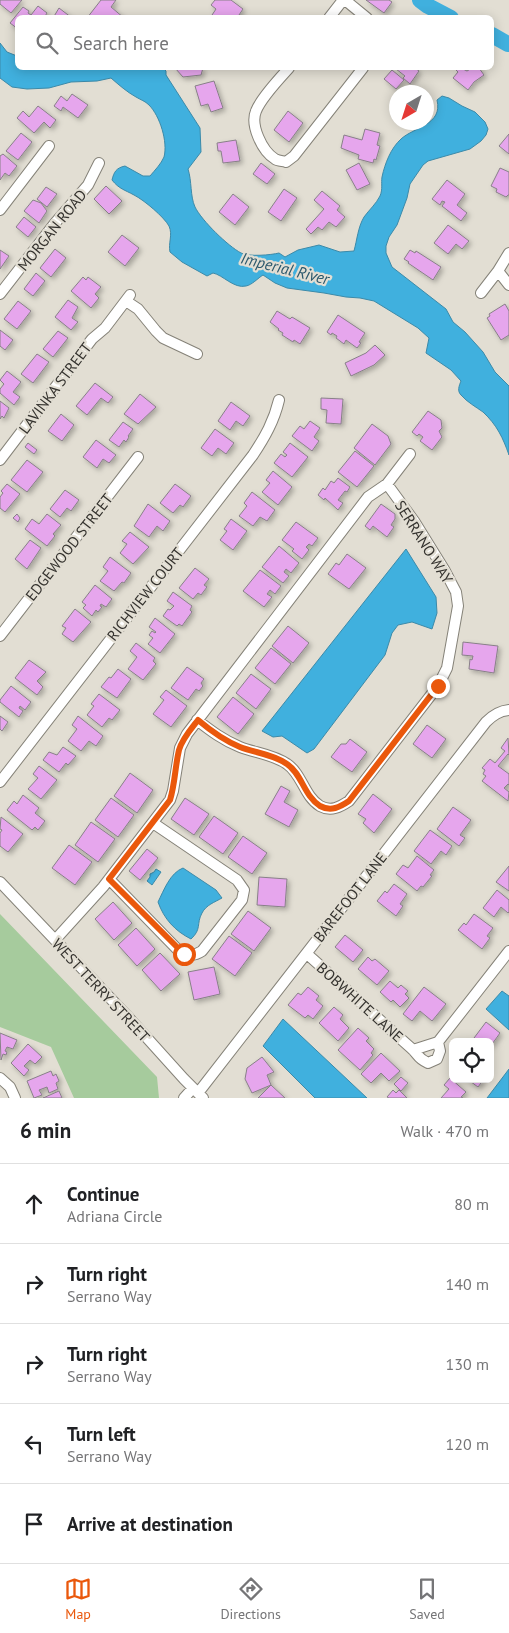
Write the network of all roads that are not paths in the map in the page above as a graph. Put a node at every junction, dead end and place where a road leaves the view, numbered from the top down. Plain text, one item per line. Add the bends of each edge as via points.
1 (344, 0) edge
2 (332, 15) edge
3 (363, 15) edge
4 (287, 70) edge
5 (362, 70) edge
6 (49, 146) dead end
7 (99, 163) dead end
8 (0, 210) edge
9 (509, 253) edge
10 (498, 271) junction
11 (509, 285) edge
12 (481, 293) dead end
13 (0, 294) edge
14 (197, 354) dead end
15 (279, 400) dead end
16 (410, 454) dead end
17 (138, 457) dead end
18 (0, 460) edge
19 (387, 484) junction
20 (0, 636) edge
21 (509, 710) edge
22 (198, 720) junction
23 (0, 782) edge
24 (153, 823) junction
25 (109, 879) junction
26 (0, 882) edge
27 (55, 940) junction
28 (509, 951) edge
29 (307, 954) junction
30 (438, 1042) junction
31 (413, 1050) junction
32 (0, 1078) edge
33 (198, 1093) edge
34 (16, 1098) edge
35 (184, 1098) edge

1 - 2 street
1 - 3 street
4 - 5 street via 256,110 254,120 266,151 276,160 286,162
6 - 8 street
7 - 13 street, MORGAN ROAD via 88,185
9 - 10 street
10 - 11 street
10 - 12 street
14 - 18 street, LAVINKA STREET via 163,338 128,298 105,328 92,339
15 - 23 street, RICHVIEW COURT via 275,417 253,455
16 - 19 street, SERRANO WAY
17 - 20 street, EDGEWOOD STREET
19 - 22 street, SERRANO WAY via 368,497
19 - 22 street, SERRANO WAY via 445,571 456,592 458,606 446,668 438,686 349,801 338,808 321,806 288,764 220,738
21 - 29 street, BAREFOOT LANE via 493,715 486,722
22 - 24 street, SERRANO WAY via 180,748 170,800
24 - 25 street, SERRANO WAY
24 - 25 street via 237,880 244,890 242,900 202,951 184,954
25 - 27 street, SERRANO WAY
26 - 27 street, WEST TERRY STREET
27 - 33 street, WEST TERRY STREET
28 - 30 street
29 - 31 street, BOBWHITE LANE
29 - 33 street, BAREFOOT LANE
30 - 31 street, BOBWHITE LANE
30 - 31 street, BOBWHITE LANE via 440,1051 437,1059 428,1063
32 - 34 street
33 - 35 street, BAREFOOT LANE

